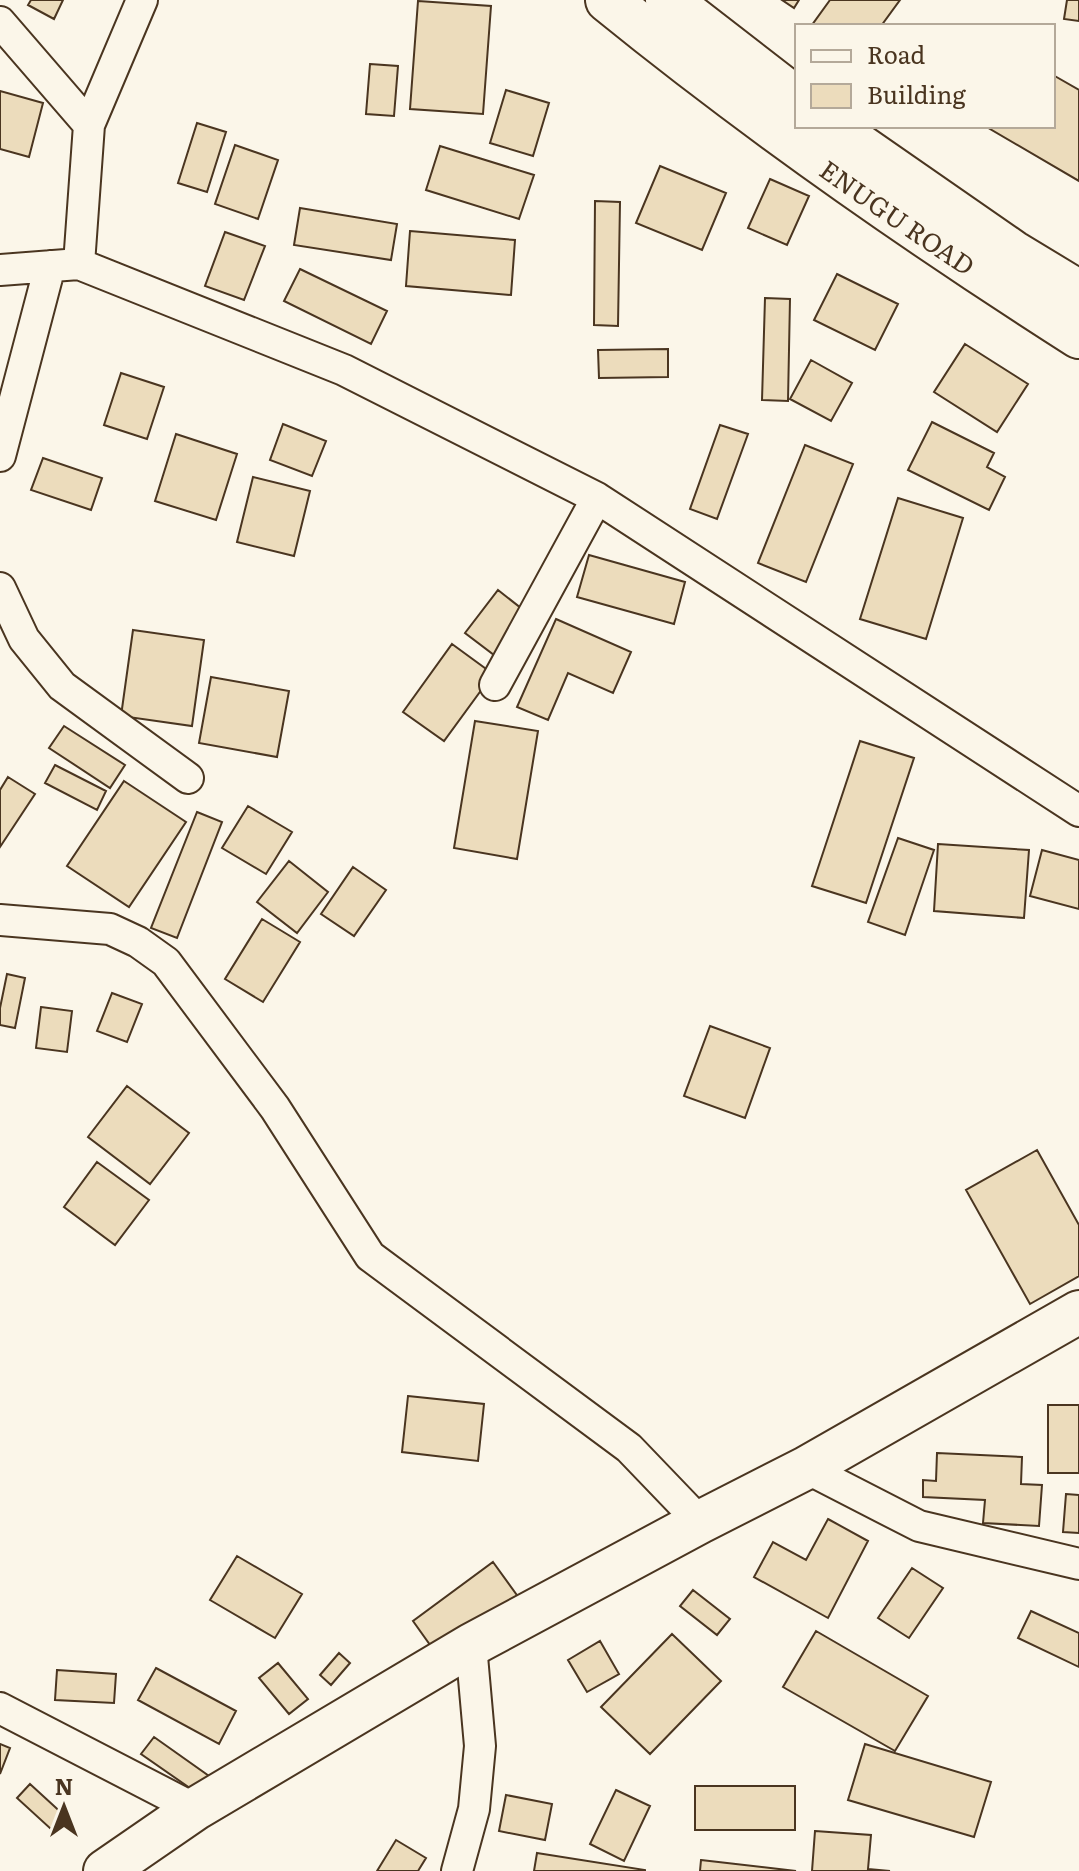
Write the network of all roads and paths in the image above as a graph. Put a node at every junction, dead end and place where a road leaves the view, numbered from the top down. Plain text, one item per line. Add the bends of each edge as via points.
1 (142, 0) edge
2 (608, 0) edge
3 (668, 0) edge
4 (0, 22) edge
5 (795, 98) edge
6 (89, 125) junction
7 (833, 128) edge
8 (64, 265) junction
9 (0, 270) edge
10 (1079, 293) edge
11 (1079, 336) edge
12 (0, 456) edge
13 (597, 498) junction
14 (0, 588) edge
15 (495, 685) dead end
16 (188, 778) dead end
17 (1079, 811) edge
18 (0, 920) edge
19 (1079, 1312) edge
20 (806, 1468) junction
21 (700, 1522) junction
22 (1079, 1564) edge
23 (471, 1645) junction
24 (0, 1708) edge
25 (195, 1809) junction
26 (105, 1871) edge
27 (457, 1871) edge

1 - 6 street
2 - 11 main road, ENUGU ROAD via 804,152
3 - 5 main road
4 - 6 street
6 - 8 street
7 - 10 main road
8 - 9 street
8 - 12 street
8 - 13 street via 344,370
13 - 15 street
13 - 17 street
14 - 16 street via 24,639 62,686
18 - 21 street via 110,929 166,962 275,1108 370,1256 629,1448
19 - 20 street
20 - 21 street
20 - 22 street via 919,1526
21 - 23 street
23 - 25 street
23 - 27 street via 480,1746 474,1809
24 - 25 street
25 - 26 street

